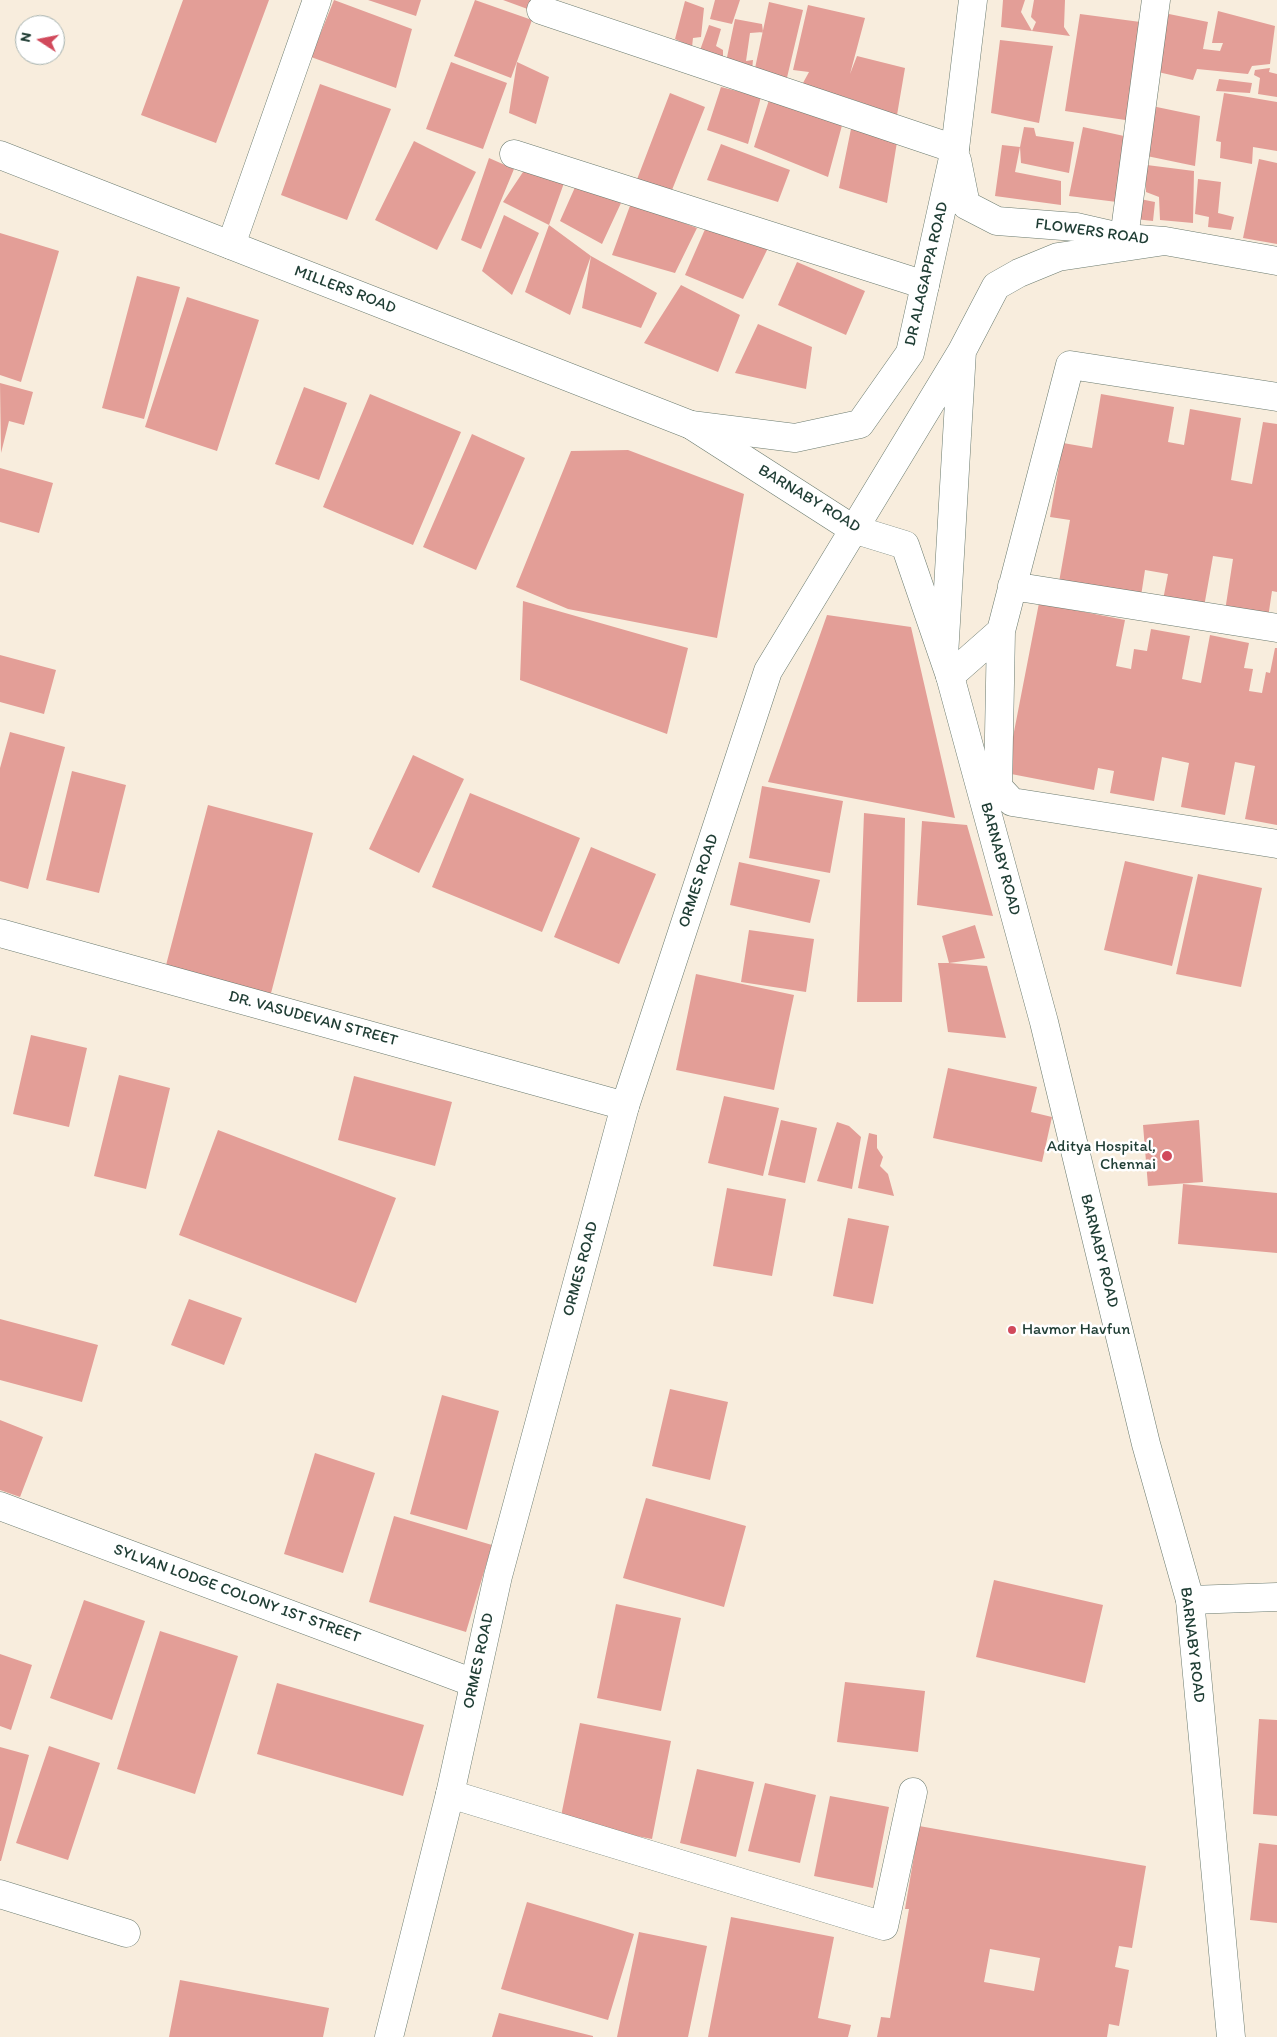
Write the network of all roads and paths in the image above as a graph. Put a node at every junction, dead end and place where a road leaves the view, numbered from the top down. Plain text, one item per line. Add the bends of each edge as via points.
1 (317, 0) edge
2 (973, 0) edge
3 (1156, 0) edge
4 (541, 10) dead end
5 (955, 149) junction
6 (514, 154) dead end
7 (0, 155) edge
8 (1124, 238) junction
9 (1165, 242) junction
10 (231, 245) junction
11 (1277, 261) edge
12 (925, 285) junction
13 (962, 351) junction
14 (1277, 397) edge
15 (691, 425) junction
16 (853, 529) junction
17 (1012, 586) junction
18 (1277, 628) edge
19 (1001, 631) junction
20 (947, 666) junction
21 (1277, 844) edge
22 (0, 933) edge
23 (625, 1106) junction
24 (0, 1506) edge
25 (1277, 1597) edge
26 (1190, 1600) junction
27 (474, 1682) junction
28 (913, 1792) dead end
29 (450, 1794) junction
30 (0, 1894) edge
31 (126, 1933) dead end
32 (389, 2037) edge
33 (1231, 2037) edge

1 - 10 street
2 - 5 street, DR ALAGAPPA ROAD
3 - 8 street
4 - 5 street
5 - 8 street, FLOWERS ROAD via 966,205 998,221 1076,227
5 - 12 street, DR ALAGAPPA ROAD
6 - 12 street
7 - 10 street, MILLERS ROAD
8 - 9 street, FLOWERS ROAD
9 - 11 street, FLOWERS ROAD
9 - 13 street, ORMES ROAD via 1058,257 1019,273 996,286
10 - 15 street, MILLERS ROAD
12 - 15 street, DR ALAGAPPA ROAD via 910,353 860,424 795,438
13 - 16 street, ORMES ROAD
13 - 20 street
14 - 17 street via 1070,365
15 - 16 street, BARNABY ROAD
16 - 20 street, BARNABY ROAD via 905,545
16 - 23 street, ORMES ROAD via 768,671
17 - 18 street
17 - 19 street
19 - 20 street
19 - 21 street via 998,787 1012,802
20 - 26 street, BARNABY ROAD via 1044,1022 1146,1444
22 - 23 street, DR. VASUDEVAN STREET
23 - 27 street, ORMES ROAD via 498,1576
24 - 27 street, SYLVAN LODGE COLONY 1ST STREET
25 - 26 street
26 - 33 street, BARNABY ROAD
27 - 29 street, ORMES ROAD
28 - 29 street via 884,1926
29 - 32 street, ORMES ROAD
30 - 31 street

